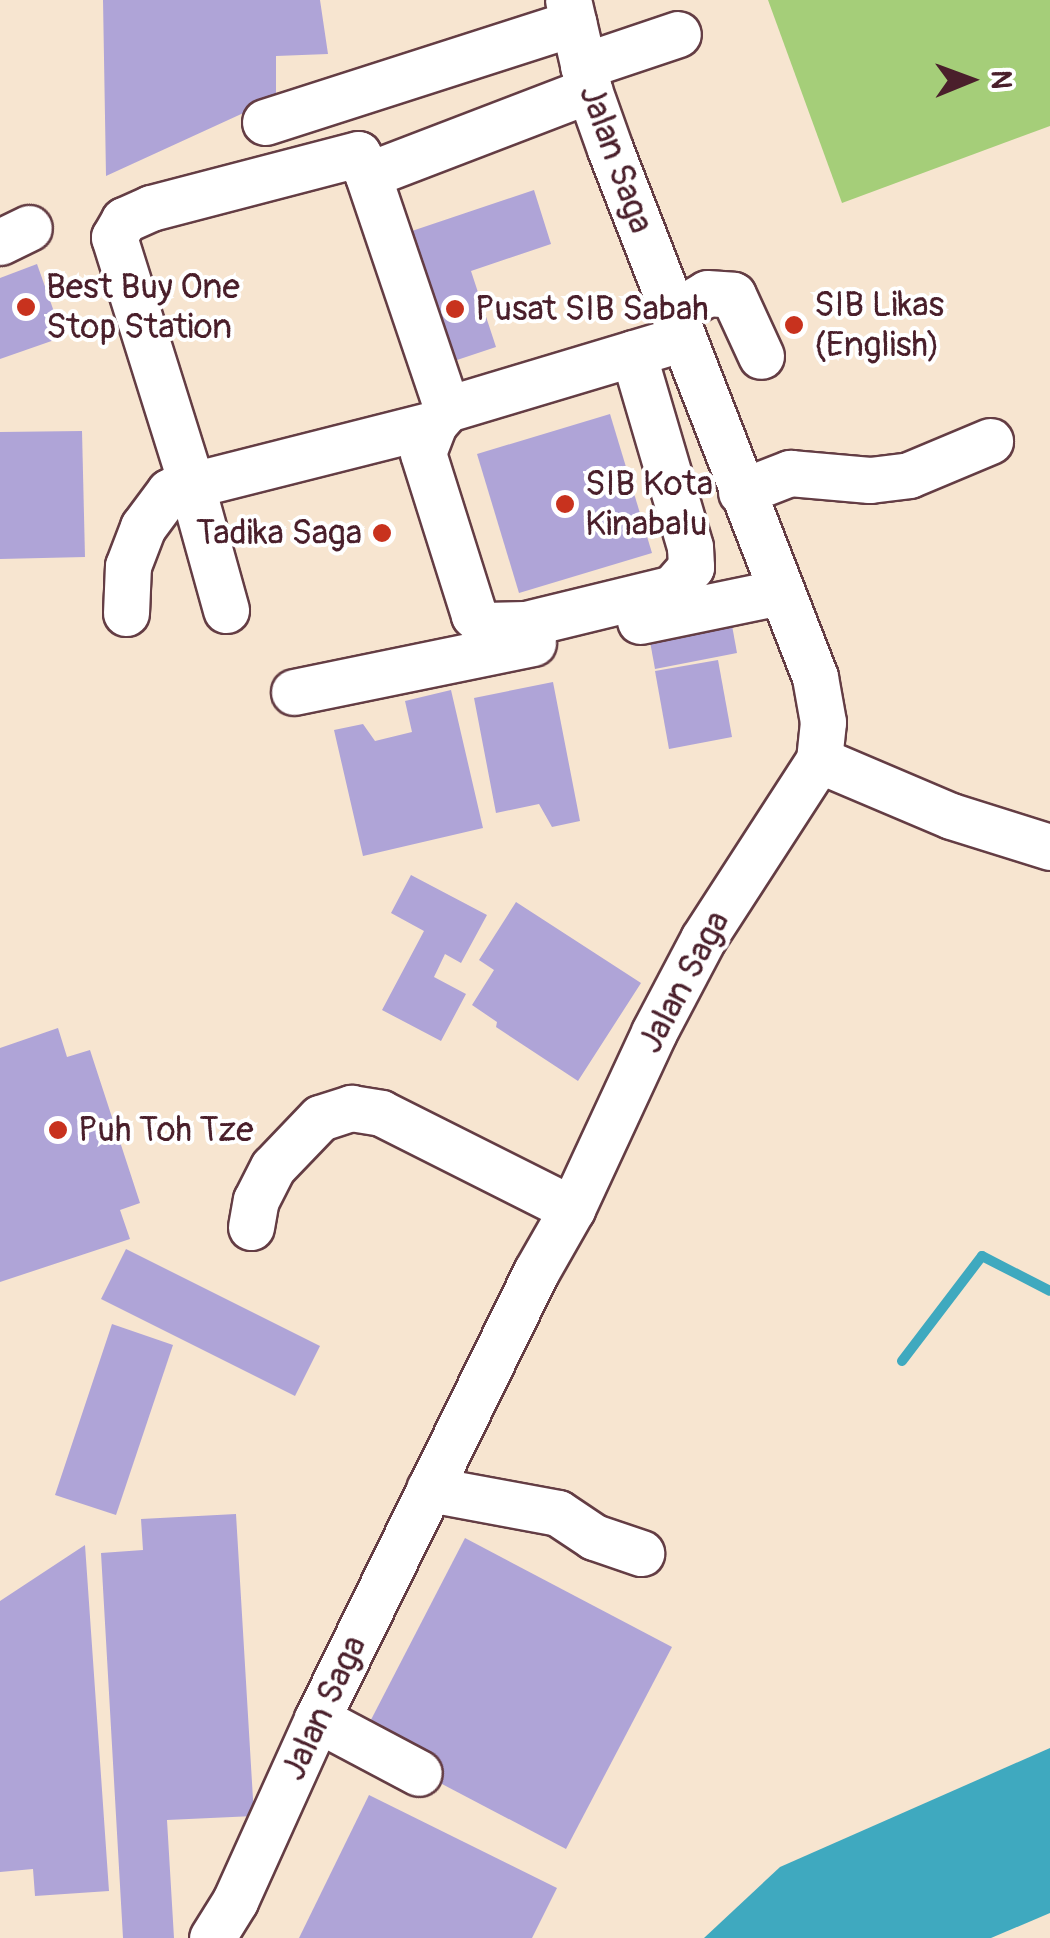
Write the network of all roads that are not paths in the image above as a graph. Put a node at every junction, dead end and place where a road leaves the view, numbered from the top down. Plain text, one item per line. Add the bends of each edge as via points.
1 (570, 11) edge
2 (678, 34) dead end
3 (586, 78) junction
4 (266, 122) dead end
5 (368, 174) junction
6 (678, 325) junction
7 (633, 353) junction
8 (762, 356) dead end
9 (440, 416) junction
10 (990, 441) dead end
11 (190, 480) junction
12 (741, 492) junction
13 (780, 592) junction
14 (226, 610) dead end
15 (126, 613) dead end
16 (294, 692) dead end
17 (819, 760) junction
18 (1050, 848) edge
19 (572, 1208) junction
20 (250, 1228) dead end
21 (429, 1489) junction
22 (641, 1552) dead end
23 (316, 1719) junction
24 (419, 1774) dead end
25 (212, 1938) edge

1 - 3 street, Jalan Saga
1 - 4 street
2 - 3 street
3 - 5 street
3 - 6 street, Jalan Saga
5 - 9 street
5 - 11 street via 358,154 152,208 124,220 114,236
6 - 7 street
6 - 8 street via 707,293 733,296
6 - 12 street, Jalan Saga
7 - 9 street
7 - 9 street via 690,547 691,567 673,588 525,624 486,624 474,615 423,452
9 - 11 street via 208,481
10 - 12 street via 910,475 870,480 790,473
11 - 14 street
11 - 15 street via 168,492 143,527 128,566
12 - 13 street, Jalan Saga
13 - 16 street
13 - 17 street, Jalan Saga via 820,697
17 - 18 street via 951,816
17 - 19 street, Jalan Saga via 703,939
19 - 20 street via 380,1113 351,1108 320,1118 273,1167
19 - 21 street, Jalan Saga
21 - 22 street via 558,1512 594,1537
21 - 23 street, Jalan Saga
23 - 24 street
23 - 25 street, Jalan Saga

